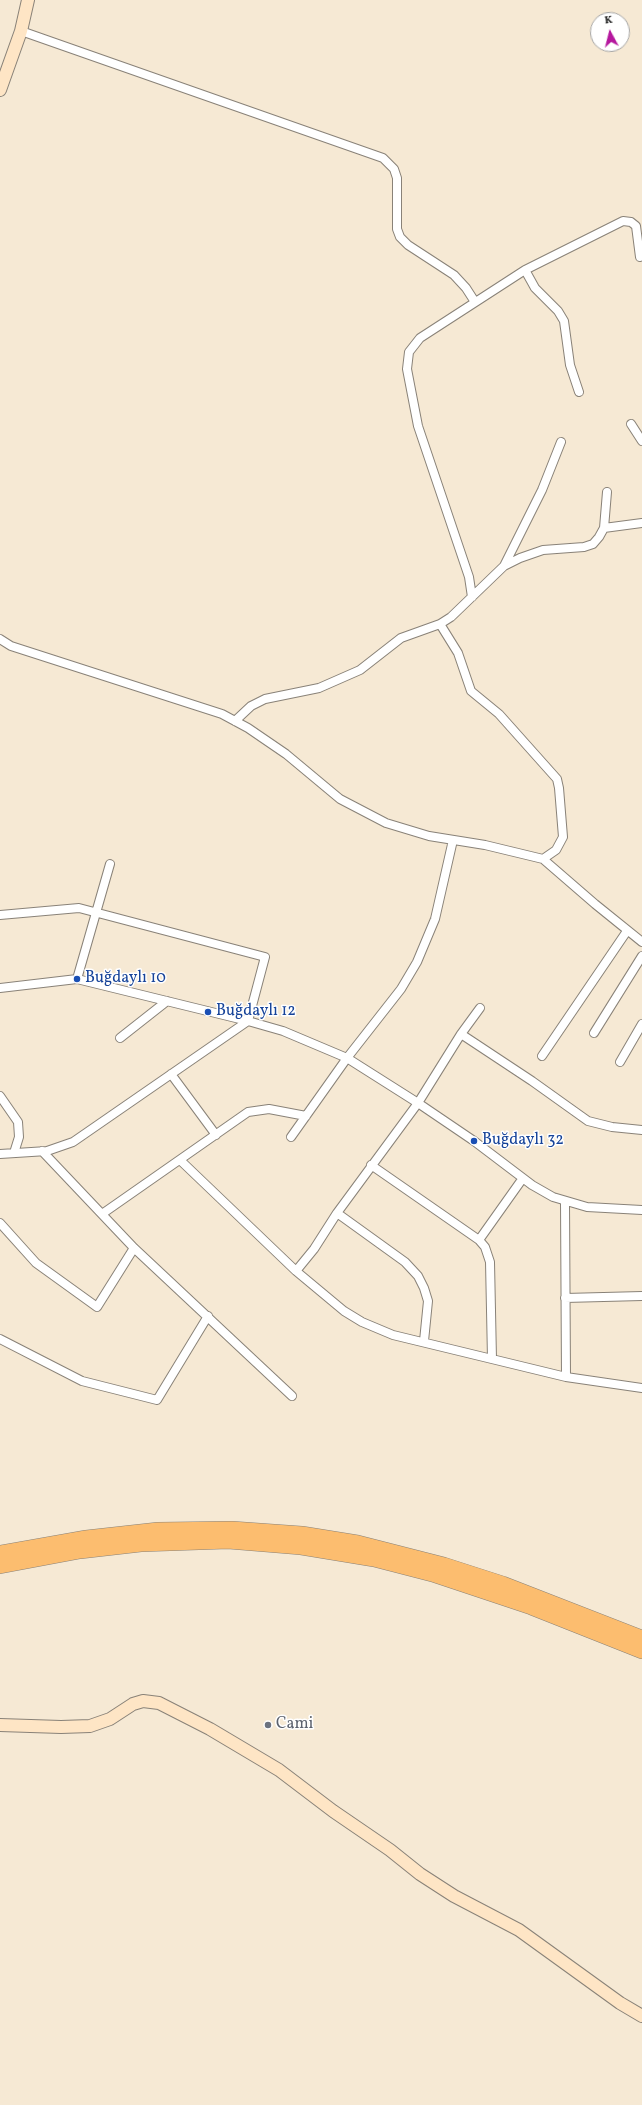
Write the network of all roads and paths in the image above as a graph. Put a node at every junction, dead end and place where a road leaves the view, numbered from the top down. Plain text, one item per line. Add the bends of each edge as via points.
1 (28, 0) edge
2 (21, 31) junction
3 (0, 90) edge
4 (640, 257) dead end
5 (525, 270) junction
6 (475, 302) junction
7 (579, 392) dead end
8 (631, 424) dead end
9 (642, 441) edge
10 (561, 442) dead end
11 (607, 492) dead end
12 (642, 523) edge
13 (604, 528) junction
14 (504, 566) junction
15 (472, 597) junction
16 (440, 624) junction
17 (0, 639) edge
18 (235, 721) junction
19 (453, 840) junction
20 (543, 858) junction
21 (110, 864) dead end
22 (96, 913) junction
23 (0, 915) edge
24 (627, 931) junction
25 (642, 942) edge
26 (642, 956) edge
27 (77, 979) junction
28 (0, 988) edge
29 (167, 1001) junction
30 (480, 1008) dead end
31 (248, 1021) junction
32 (642, 1024) edge
33 (594, 1033) dead end
34 (461, 1034) junction
35 (120, 1038) dead end
36 (542, 1056) dead end
37 (347, 1058) junction
38 (620, 1062) dead end
39 (171, 1074) junction
40 (0, 1096) edge
41 (418, 1103) junction
42 (306, 1116) junction
43 (642, 1130) edge
44 (216, 1135) junction
45 (291, 1138) dead end
46 (42, 1152) junction
47 (14, 1153) junction
48 (0, 1154) edge
49 (180, 1160) junction
50 (371, 1166) junction
51 (523, 1178) junction
52 (565, 1202) junction
53 (642, 1210) edge
54 (337, 1213) junction
55 (102, 1214) junction
56 (0, 1223) edge
57 (479, 1240) junction
58 (134, 1248) junction
59 (296, 1271) junction
60 (642, 1296) edge
61 (565, 1298) junction
62 (208, 1316) junction
63 (0, 1339) edge
64 (424, 1341) junction
65 (492, 1359) junction
66 (566, 1377) junction
67 (642, 1388) edge
68 (292, 1396) dead end
69 (0, 1553) edge
70 (0, 1566) edge
71 (642, 1638) edge
72 (642, 1651) edge
73 (0, 1725) edge
74 (642, 2016) edge

1 - 2 street
2 - 3 street
2 - 6 street via 383,158 394,169 397,178 397,229 400,237 454,275
4 - 5 street via 636,226 626,220
5 - 6 street
5 - 7 street via 535,288 558,310 564,322 570,365
6 - 15 street via 416,342 409,352 406,369 418,426 469,577
8 - 9 street
10 - 14 street via 542,490
11 - 13 street
12 - 13 street
13 - 14 street via 597,540 590,545 538,551
14 - 15 street
15 - 16 street
16 - 18 street via 401,638 355,673 319,688 265,699 251,706
16 - 20 street via 458,653 471,691 499,714 557,779 562,837 556,850
17 - 18 street via 11,646 209,709
18 - 19 street via 286,754 340,799 355,808 402,829
19 - 20 street
19 - 37 street via 435,919 424,948 401,989
20 - 24 street
21 - 22 street
22 - 23 street via 79,908
22 - 27 street
22 - 31 street via 265,957
24 - 25 street
24 - 36 street
26 - 33 street
27 - 28 street
27 - 29 street
29 - 31 street
29 - 35 street
30 - 34 street
31 - 37 street via 305,1039
31 - 39 street
32 - 38 street
34 - 41 street
34 - 43 street via 588,1121 605,1126
37 - 41 street
37 - 42 street
39 - 44 street
39 - 46 street via 73,1142
40 - 47 street via 18,1122 20,1132
41 - 50 street
41 - 51 street
42 - 44 street via 269,1109 255,1110 248,1112
42 - 45 street
44 - 49 street
46 - 47 street
46 - 55 street
47 - 48 street
49 - 55 street
49 - 59 street
50 - 54 street
50 - 57 street
51 - 52 street via 542,1192
51 - 57 street
52 - 53 street via 598,1209
52 - 61 street
54 - 59 street
54 - 64 street via 405,1262 418,1276 428,1301
55 - 58 street
56 - 58 street via 36,1263 97,1307
57 - 65 street via 488,1251 490,1262
58 - 62 street
59 - 64 street via 344,1311 362,1322 393,1334
60 - 61 street
61 - 66 street
62 - 63 street via 157,1400 82,1381
62 - 68 street
64 - 65 street
65 - 66 street
66 - 67 street
69 - 71 highway via 93,1537 158,1530 232,1529 302,1534 386,1549 458,1569
70 - 72 highway via 80,1551 149,1543 228,1541 301,1546 374,1559 432,1574 531,1608
73 - 74 street via 90,1726 110,1719 133,1704 143,1701 159,1703 210,1729 279,1770 420,1874 454,1896 519,1930

